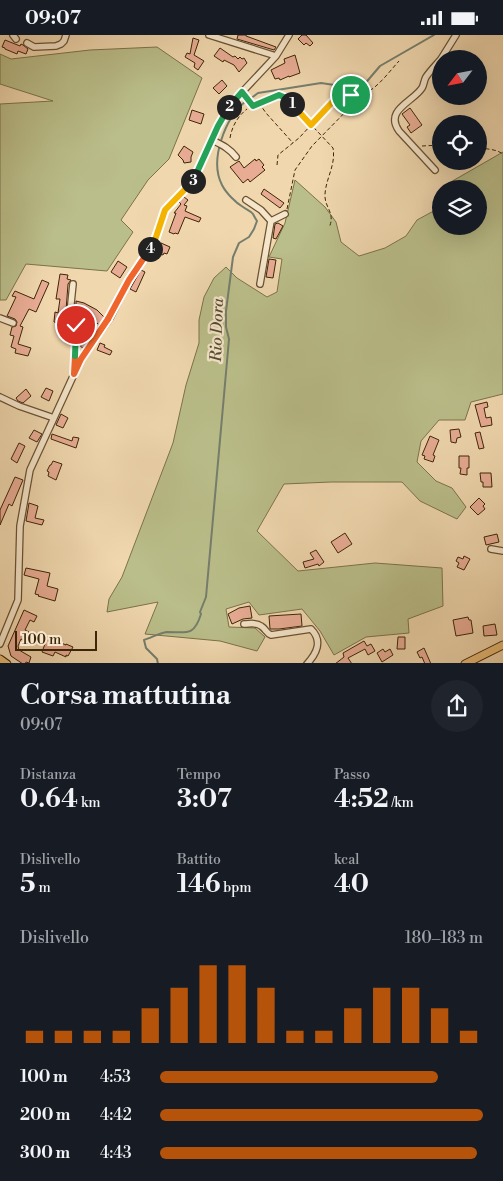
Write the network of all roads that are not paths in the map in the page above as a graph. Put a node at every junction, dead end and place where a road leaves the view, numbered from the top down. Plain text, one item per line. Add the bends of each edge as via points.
1 (66, 35) edge
2 (209, 35) edge
3 (289, 35) edge
4 (456, 35) edge
5 (27, 43) dead end
6 (447, 50) edge
7 (276, 56) junction
8 (432, 70) edge
9 (242, 92) junction
10 (252, 102) road end
11 (212, 140) junction
12 (236, 157) dead end
13 (432, 167) edge
14 (246, 200) dead end
15 (285, 214) road end
16 (270, 221) junction
17 (73, 283) dead end
18 (260, 284) dead end
19 (0, 318) edge
20 (12, 323) dead end
21 (74, 374) junction
22 (0, 397) edge
23 (54, 418) junction
24 (491, 549) dead end
25 (503, 551) edge
26 (244, 624) dead end
27 (0, 644) edge
28 (503, 645) edge
29 (0, 659) edge
30 (7, 663) edge
31 (307, 663) edge
32 (465, 663) edge

1 - 5 street via 64,41 56,46 34,47
2 - 7 street
3 - 7 street
4 - 6 street
7 - 9 street
8 - 13 street via 422,88 397,112 394,120
9 - 10 street
9 - 11 street via 231,104
11 - 12 street via 225,145
11 - 21 street via 194,180 165,210 154,243
14 - 16 street via 262,210
15 - 16 street
16 - 18 street
17 - 21 street via 70,313 77,319
19 - 20 street
21 - 23 street
22 - 23 street
23 - 27 street via 30,470 20,526 18,600
24 - 25 street
26 - 31 street via 254,623 271,635 311,629 316,635 318,648
28 - 32 main road
29 - 30 main road

